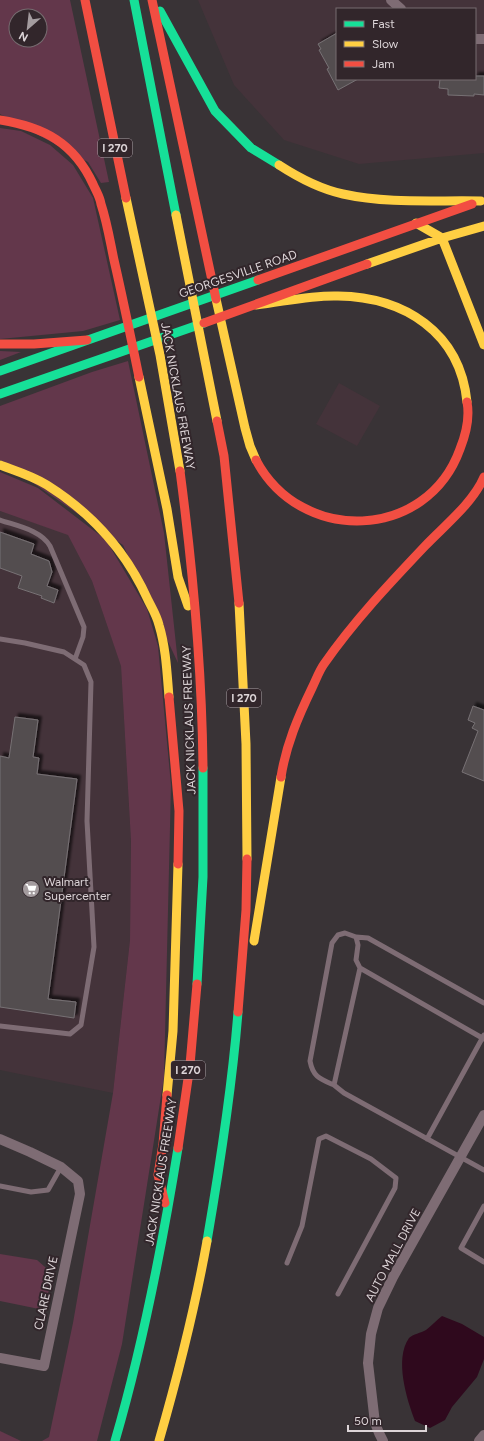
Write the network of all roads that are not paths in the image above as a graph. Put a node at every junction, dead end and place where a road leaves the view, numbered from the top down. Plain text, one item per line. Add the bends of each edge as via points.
1 (85, 0) edge
2 (134, 0) edge
3 (153, 0) edge
4 (391, 0) edge
5 (400, 8) edge
6 (0, 120) edge
7 (482, 201) edge
8 (416, 223) junction
9 (484, 226) edge
10 (442, 238) junction
11 (256, 305) junction
12 (88, 340) junction
13 (0, 344) edge
14 (484, 345) edge
15 (0, 371) edge
16 (0, 394) edge
17 (0, 465) edge
18 (484, 477) edge
19 (0, 520) edge
20 (198, 635) junction
21 (0, 639) edge
22 (74, 659) junction
23 (356, 938) junction
24 (360, 968) junction
25 (484, 1002) edge
26 (0, 1026) edge
27 (236, 1036) junction
28 (483, 1037) edge
29 (334, 1085) junction
30 (484, 1115) edge
31 (0, 1139) edge
32 (428, 1139) junction
33 (460, 1158) junction
34 (61, 1167) junction
35 (484, 1170) edge
36 (0, 1186) edge
37 (484, 1206) edge
38 (167, 1210) junction
39 (484, 1262) edge
40 (288, 1264) dead end
41 (338, 1294) dead end
42 (0, 1358) edge
43 (484, 1435) edge
44 (115, 1441) edge
45 (159, 1441) edge
46 (383, 1441) edge
47 (479, 1441) edge

1 - 20 main road, JACK NICKLAUS FREEWAY / I 270 via 164,378 188,528
2 - 27 main road, I 270 via 224,456 236,570 246,744 247,848 246,910
3 - 7 main road via 215,111 251,148 295,175 342,194 370,198
3 - 11 main road via 229,362 249,446 262,470 293,502 307,510 341,521 358,522 390,517 419,503 443,482 453,468 464,443 469,415 464,378 447,345 435,332 407,311 361,298 331,296
4 - 5 street
6 - 20 main road via 38,129 68,148 87,172 101,202 167,509 178,576
7 - 8 main road, GEORGESVILLE ROAD
8 - 10 main road
8 - 12 main road, GEORGESVILLE ROAD
9 - 10 main road
10 - 11 main road
10 - 14 main road
11 - 16 main road
12 - 13 main road
12 - 15 main road, GEORGESVILLE ROAD
17 - 38 main road via 47,485 107,534 130,563 159,624 165,654 179,816 173,1031 158,1175
18 - 27 main road via 458,513 368,607 323,665 305,702 289,740 282,769
19 - 22 lane via 40,534 50,546 84,626 83,637
20 - 38 main road, JACK NICKLAUS FREEWAY / I 270 via 204,762 200,929 192,1042
21 - 22 lane via 64,652
22 - 26 lane via 84,665 91,682 87,821 94,947 81,1025 70,1034
23 - 24 lane via 356,960
23 - 25 lane via 368,938
23 - 29 lane via 345,932 338,935 332,943 310,1062 312,1071 320,1079
24 - 28 lane
24 - 29 lane
27 - 45 main road, I 270 via 219,1172 206,1245 179,1371
28 - 32 lane
29 - 32 lane
30 - 33 street, AUTO MALL DRIVE
31 - 34 street
32 - 33 lane
33 - 35 lane
33 - 46 street, AUTO MALL DRIVE via 393,1276 378,1308 371,1334 368,1363 375,1423
34 - 36 lane via 48,1190 31,1192
34 - 42 street, CLARE DRIVE via 78,1181 80,1194 44,1366
37 - 39 lane via 460,1248
38 - 44 main road, JACK NICKLAUS FREEWAY / I 270 via 150,1305
40 - 41 lane via 302,1226 319,1139 326,1136 371,1159 396,1178 394,1188
43 - 47 street

